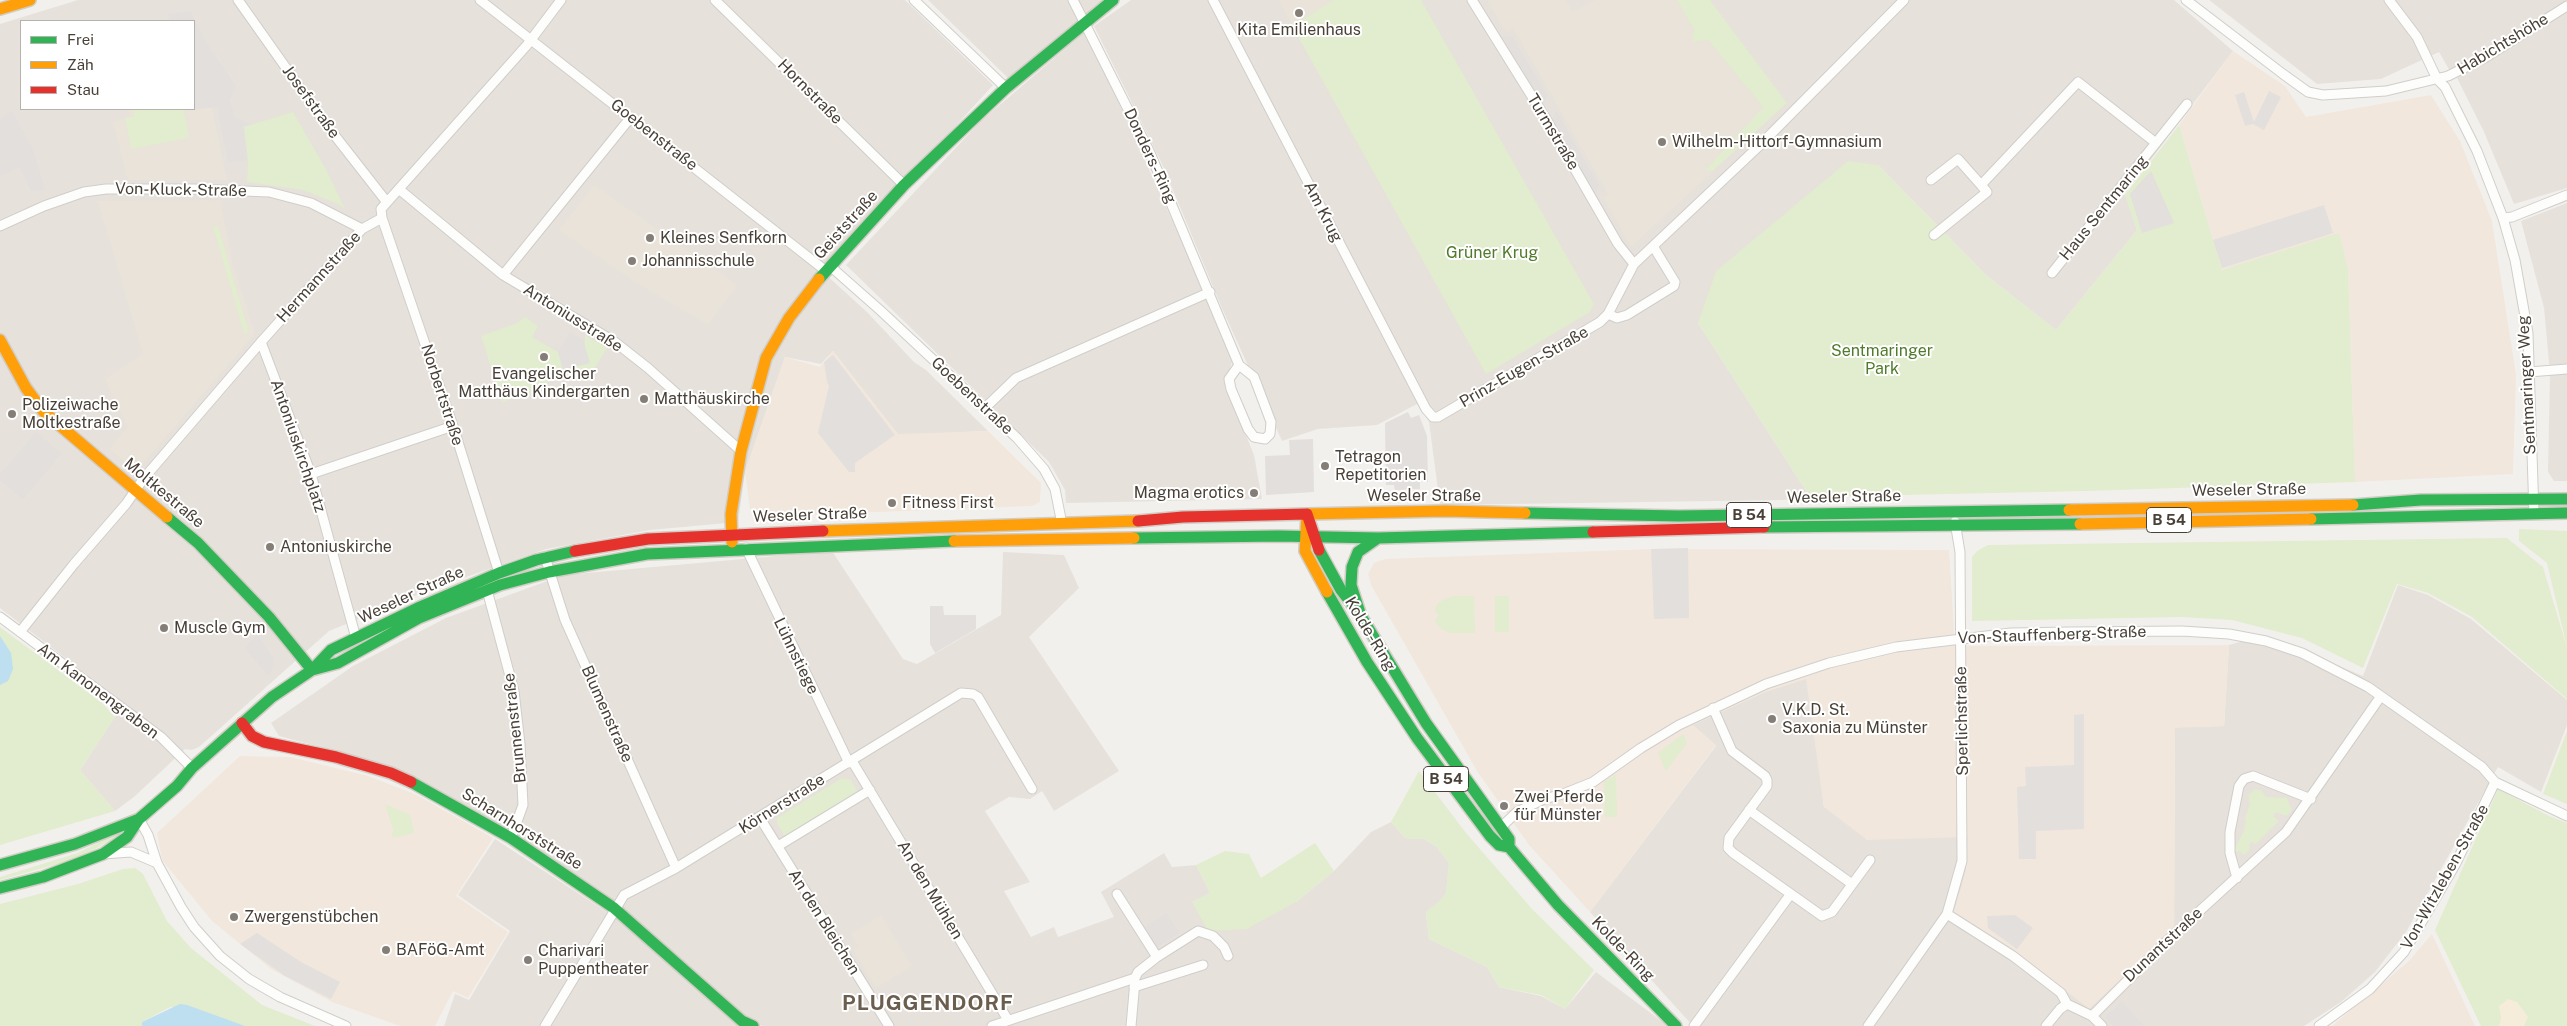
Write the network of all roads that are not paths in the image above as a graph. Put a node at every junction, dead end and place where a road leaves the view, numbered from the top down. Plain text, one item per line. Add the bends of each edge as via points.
1 (30, 0) edge
2 (238, 0) edge
3 (480, 0) edge
4 (562, 0) edge
5 (716, 0) edge
6 (914, 0) edge
7 (1073, 0) edge
8 (1113, 0) edge
9 (1213, 0) edge
10 (1472, 0) edge
11 (1904, 0) edge
12 (2186, 0) edge
13 (2389, 0) edge
14 (2567, 6) edge
15 (0, 9) edge
16 (1084, 23) junction
17 (531, 39) junction
18 (2437, 79) junction
19 (1006, 88) junction
20 (2187, 104) dead end
21 (631, 117) junction
22 (2156, 143) junction
23 (1931, 180) dead end
24 (904, 185) junction
25 (1981, 185) junction
26 (400, 190) junction
27 (2567, 195) edge
28 (386, 201) junction
29 (382, 218) junction
30 (2503, 218) junction
31 (0, 226) edge
32 (362, 229) junction
33 (1934, 235) dead end
34 (1653, 246) junction
35 (1634, 264) junction
36 (828, 269) junction
37 (2052, 273) dead end
38 (503, 275) junction
39 (1210, 292) junction
40 (1608, 314) junction
41 (0, 340) edge
42 (261, 342) junction
43 (1239, 365) junction
44 (2567, 369) edge
45 (2529, 372) junction
46 (986, 408) junction
47 (1438, 417) joint
48 (453, 426) junction
49 (742, 451) junction
50 (311, 474) junction
51 (136, 491) junction
52 (2532, 498) junction
53 (2567, 499) edge
54 (1955, 511) junction
55 (2567, 513) edge
56 (1307, 514) junction
57 (2534, 514) junction
58 (1062, 524) junction
59 (1955, 526) junction
60 (731, 534) junction
61 (1310, 538) junction
62 (1378, 538) junction
63 (746, 548) junction
64 (732, 549) junction
65 (545, 558) junction
66 (549, 572) junction
67 (499, 573) junction
68 (487, 590) junction
69 (1361, 616) junction
70 (0, 617) edge
71 (20, 632) junction
72 (356, 638) junction
73 (1960, 638) junction
74 (312, 670) junction
75 (2381, 696) junction
76 (1713, 708) junction
77 (242, 723) junction
78 (850, 762) junction
79 (192, 768) junction
80 (2495, 782) junction
81 (1032, 789) dead end
82 (870, 790) junction
83 (2311, 799) junction
84 (1749, 810) junction
85 (2567, 816) edge
86 (760, 818) junction
87 (139, 819) junction
88 (1500, 828) junction
89 (511, 838) junction
90 (778, 846) junction
91 (1509, 847) junction
92 (103, 854) junction
93 (1870, 860) dead end
94 (157, 862) junction
95 (0, 865) edge
96 (676, 868) junction
97 (2237, 878) junction
98 (1852, 884) junction
99 (0, 888) edge
100 (1117, 894) dead end
101 (1790, 895) junction
102 (614, 908) junction
103 (1947, 914) junction
104 (1228, 956) dead end
105 (1157, 958) junction
106 (1203, 965) dead end
107 (1135, 983) junction
108 (2067, 1004) junction
109 (2092, 1016) junction
110 (1008, 1020) junction
111 (346, 1026) edge
112 (545, 1026) edge
113 (753, 1026) edge
114 (888, 1026) edge
115 (992, 1026) edge
116 (1131, 1026) edge
117 (1676, 1026) edge
118 (1694, 1026) edge
119 (1868, 1026) edge
120 (2046, 1026) edge
121 (2102, 1026) edge
122 (2319, 1026) edge

1 - 15 main road
2 - 28 street, Josefstraße via 325,123
3 - 17 street, Goebenstraße
4 - 17 street
5 - 24 street, Hornstraße
6 - 19 street
7 - 16 street, Donders-Ring
8 - 16 main road, Geiststraße
9 - 47 street, Am Krug via 1426,409 1433,417
10 - 35 street, Turmstraße via 1618,244
11 - 34 street, Prinz-Eugen-Straße via 1758,147
12 - 18 street via 2266,63 2316,95 2386,91
13 - 18 street, Sentmaringer Weg via 2417,37
14 - 18 street, Habichtshöhe via 2486,57
16 - 19 main road, Geiststraße
16 - 39 street, Donders-Ring via 1150,153
17 - 21 street, Goebenstraße
17 - 26 street
18 - 30 street, Sentmaringer Weg via 2445,87 2477,151
19 - 24 main road, Geiststraße
20 - 22 street, Haus Sentmaring
21 - 36 street, Goebenstraße
21 - 38 street
22 - 25 street, Haus Sentmaring via 2078,82
22 - 37 street, Haus Sentmaring
23 - 25 street via 1958,159
24 - 36 main road, Geiststraße
25 - 33 street, Haus Sentmaring via 1987,192
26 - 28 street
26 - 38 street, Antoniusstraße
27 - 30 street
28 - 29 street via 381,209
29 - 32 street, Hermannstraße
29 - 48 street, Norbertstraße
30 - 45 street, Sentmaringer Weg via 2519,278 2528,333
31 - 32 street, Von-Kluck-Straße via 84,192 194,189 269,192 310,203
32 - 42 street, Hermannstraße
34 - 35 street, Prinz-Eugen-Straße
34 - 40 street via 1675,282 1674,286 1627,315 1617,318
35 - 40 street, Prinz-Eugen-Straße
36 - 46 street, Goebenstraße
36 - 49 main road, Geiststraße via 789,318 766,358
38 - 49 street, Antoniusstraße via 615,342
39 - 43 street, Donders-Ring
39 - 46 street via 1016,378
40 - 47 street, Prinz-Eugen-Straße via 1582,333
41 - 51 main road, Moltkestraße via 40,407
42 - 50 street, Antoniuskirchplatz
42 - 51 street, Hermannstraße
43 - 43 street, Donders-Ring via 1229,379 1231,389 1248,430 1254,437 1265,439 1270,434 1271,422 1254,377
44 - 45 street
45 - 52 street, Sentmaringer Weg
46 - 58 street, Goebenstraße via 1044,469 1055,489
48 - 50 street
48 - 67 street, Norbertstraße
49 - 60 main road, Geiststraße
50 - 72 street, Antoniuskirchplatz
51 - 71 street, Hermannstraße
51 - 74 main road, Moltkestraße via 219,564 270,618
52 - 53 main road, Weseler Straße / B 54
52 - 54 main road, Weseler Straße / B 54 via 2346,505
52 - 57 street, Sentmaringer Weg
54 - 56 main road, Weseler Straße / B 54 via 1679,516 1445,511
54 - 59 street, Sperlichstraße
55 - 57 main road, Weseler Straße / B 54
56 - 58 main road, Weseler Straße
56 - 61 main road, Kolde-Ring / B 54
57 - 59 main road, Weseler Straße / B 54
58 - 60 main road, Weseler Straße
59 - 62 main road, Weseler Straße / B 54 via 1605,530
59 - 73 street, Sperlichstraße via 1960,552
60 - 64 main road, Geiststraße
60 - 65 main road, Weseler Straße via 639,540
61 - 62 main road, Weseler Straße / B 54
61 - 63 main road, Weseler Straße via 919,541
61 - 69 main road, Kolde-Ring / B 54 via 1341,590
61 - 91 main road, Kolde-Ring / B 54 via 1306,551 1314,570 1392,701 1490,836 1499,845
62 - 69 main road, Kolde-Ring / B 54 via 1358,552 1352,567 1351,585
63 - 64 main road, Weseler Straße
63 - 78 street, Lühnstiege
64 - 66 main road, Weseler Straße via 639,556
65 - 66 street, Blumenstraße
65 - 67 main road, Weseler Straße
66 - 68 main road, Weseler Straße
66 - 96 street, Blumenstraße via 566,622
67 - 72 main road, Weseler Straße via 420,606
68 - 74 main road, Weseler Straße via 419,618 338,663
68 - 89 street, Brunnenstraße via 514,691 520,744 523,805
69 - 88 main road, Kolde-Ring / B 54 via 1426,723
70 - 71 street, Am Kanonengraben
71 - 79 street, Am Kanonengraben via 161,737
72 - 74 main road, Weseler Straße via 331,650
73 - 75 street, Von-Stauffenberg-Straße via 2069,632 2229,634 2266,641 2302,653 2352,677
73 - 76 street, Von-Stauffenberg-Straße via 1896,647 1829,664 1766,684
73 - 103 street, Sperlichstraße via 1963,847 1960,872
74 - 77 main road, Weseler Straße via 272,697
75 - 80 street, Von-Stauffenberg-Straße via 2482,767
75 - 83 street, Dunantstraße
76 - 84 street via 1732,751 1767,780 1767,786
76 - 88 street, Von-Stauffenberg-Straße via 1642,748 1593,782 1517,812
77 - 79 main road, Weseler Straße
77 - 89 main road, Scharnhorststraße via 252,736 264,742 336,757 391,773
78 - 81 street, Körnerstraße via 961,693 967,693 978,697
78 - 82 street, An den Mühlen
78 - 86 street, Körnerstraße
79 - 87 main road, Weseler Straße via 177,786
80 - 85 street, Von-Stauffenberg-Straße
80 - 122 street, Von-Witzleben-Straße via 2455,866 2404,952 2370,988
82 - 90 street, Körnerstraße
82 - 110 street, An den Mühlen
83 - 97 street, Dunantstraße via 2286,832
83 - 97 street via 2253,776 2244,779 2239,786 2230,832 2230,853
84 - 98 street
84 - 101 street via 1728,838 1728,848
86 - 90 street, An den Bleichen
86 - 96 street, Körnerstraße
87 - 92 main road, Weseler Straße via 127,837
87 - 94 street
87 - 95 main road, Weseler Straße via 74,844
88 - 91 main road, Kolde-Ring / B 54 via 1509,839
89 - 102 main road, Scharnhorststraße
90 - 114 street, An den Bleichen
91 - 117 main road, Kolde-Ring / B 54 via 1558,905
92 - 94 street via 131,852
92 - 99 main road, Weseler Straße via 43,877
93 - 98 street
94 - 111 street via 189,921 220,956 249,979 280,997
96 - 102 street, Körnerstraße via 624,895
97 - 109 street, Dunantstraße via 2168,939
98 - 101 street via 1832,912 1822,916
100 - 105 street
101 - 118 street
102 - 112 street, Körnerstraße
102 - 113 main road, Scharnhorststraße via 742,1021
103 - 108 street via 2016,958 2061,993
103 - 119 street
104 - 105 street via 1213,936 1198,931
105 - 107 street via 1138,972
106 - 107 street
107 - 110 street
107 - 116 street
108 - 109 street
108 - 120 street
109 - 121 street
110 - 115 street

